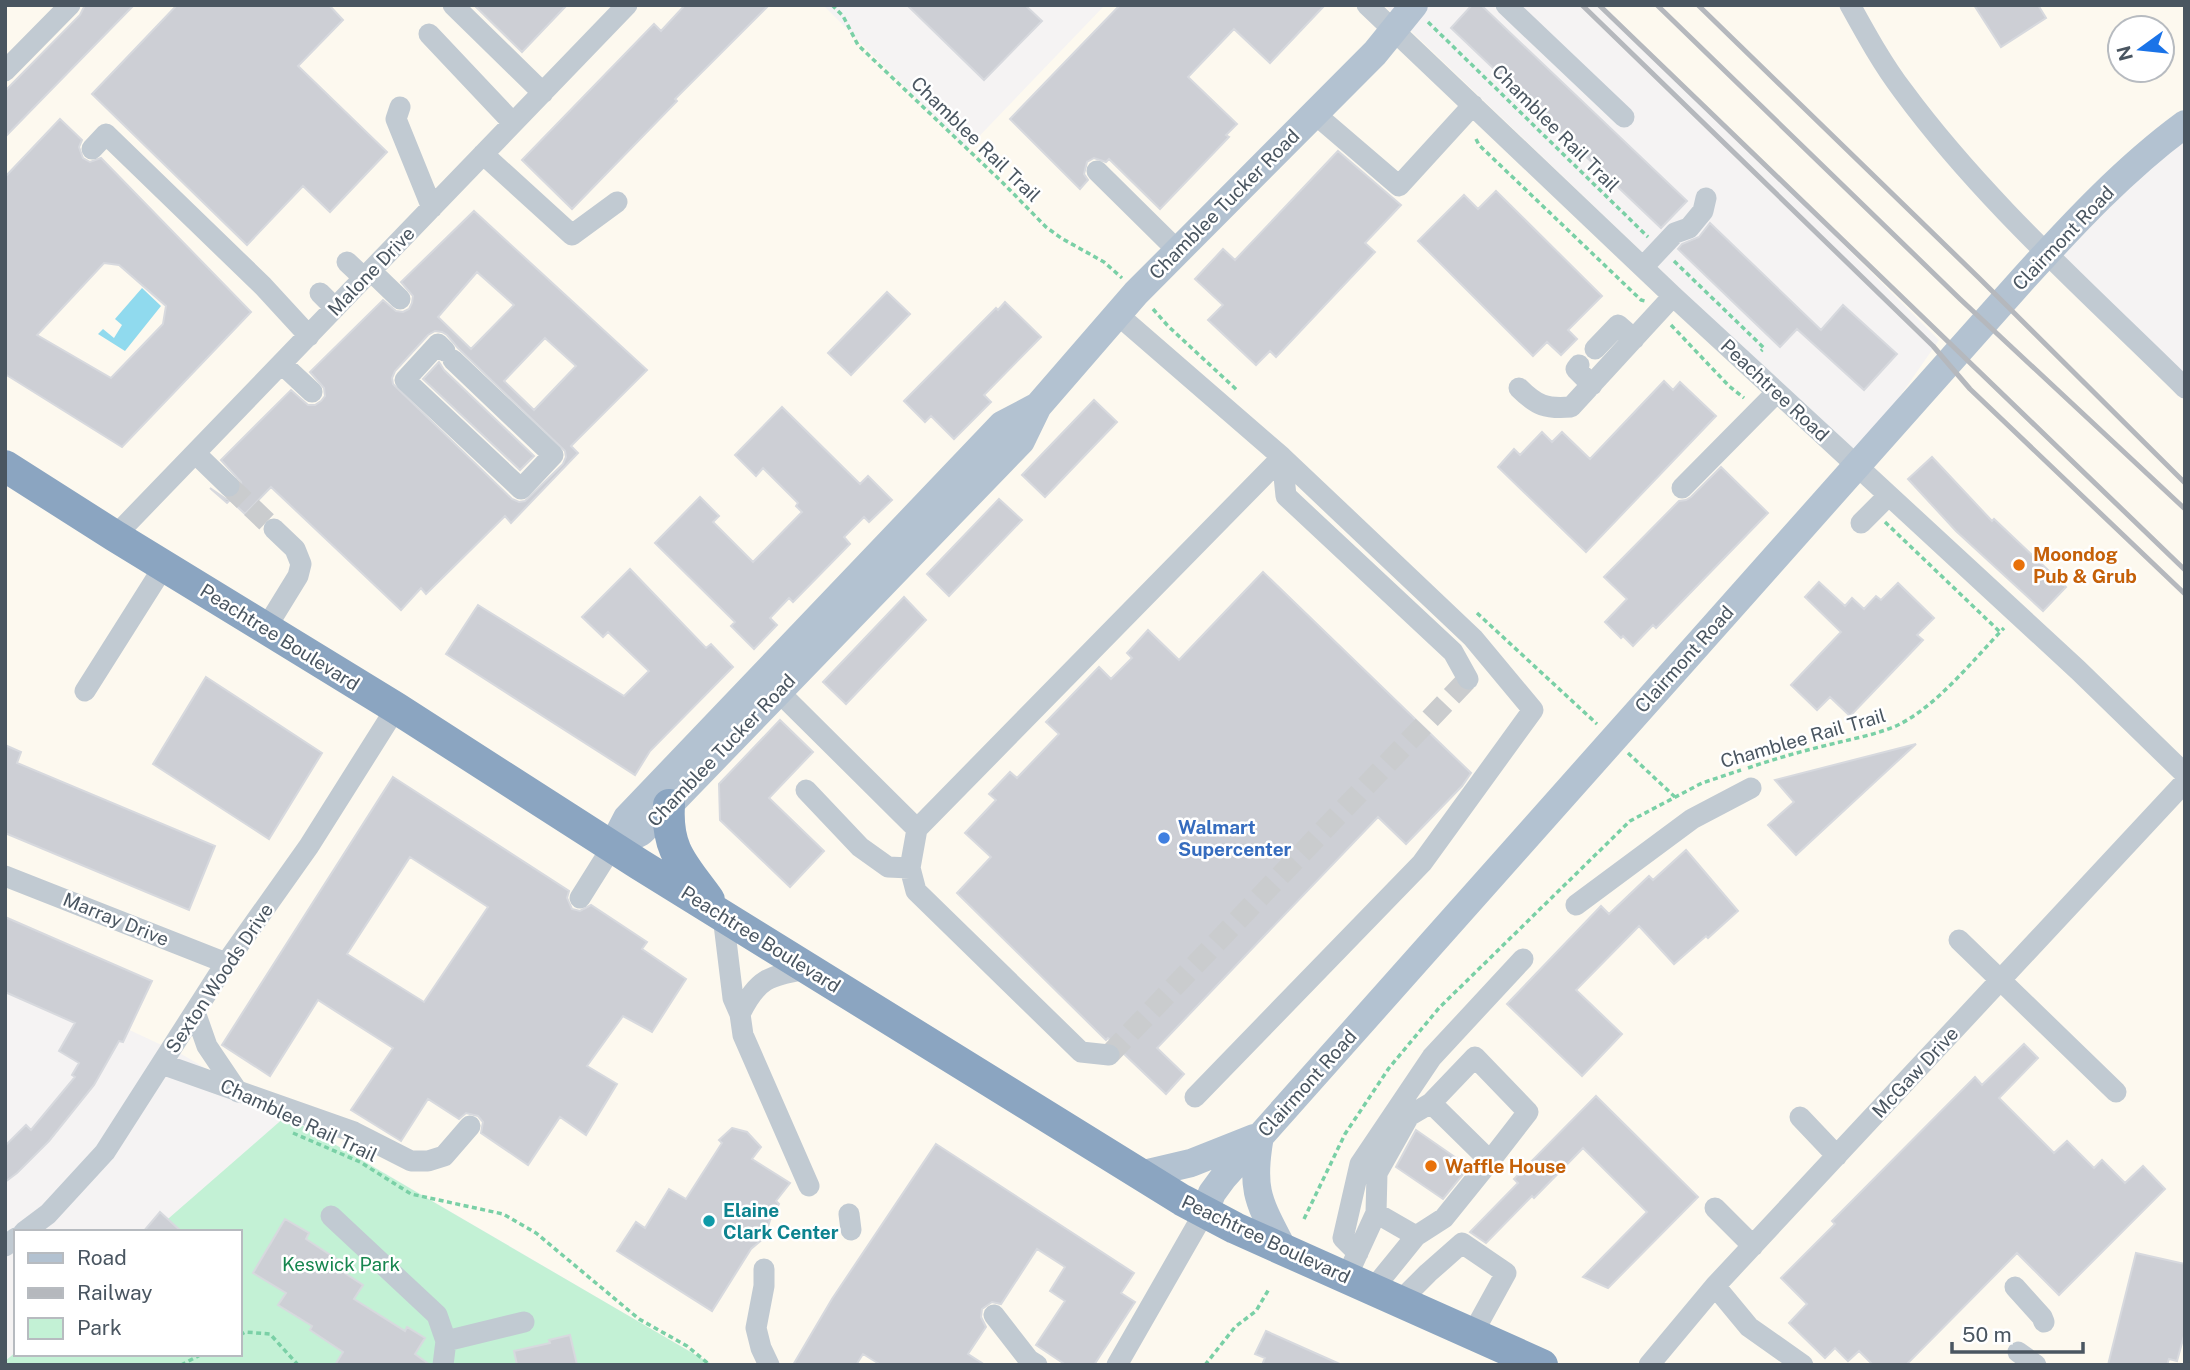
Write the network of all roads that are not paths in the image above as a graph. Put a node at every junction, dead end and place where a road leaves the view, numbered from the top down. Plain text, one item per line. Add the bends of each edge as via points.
1 (70, 5) edge
2 (453, 5) edge
3 (627, 5) edge
4 (1367, 5) edge
5 (1414, 5) edge
6 (1506, 5) edge
7 (1850, 5) edge
8 (1394, 31) junction
9 (429, 34) dead end
10 (5, 71) edge
11 (543, 93) junction
12 (1473, 105) junction
13 (400, 107) dead end
14 (1315, 114) junction
15 (1624, 117) dead end
16 (513, 123) junction
17 (2185, 124) edge
18 (92, 149) dead end
19 (483, 154) junction
20 (1097, 171) dead end
21 (617, 202) dead end
22 (432, 208) junction
23 (1675, 233) dead end
24 (1178, 251) junction
25 (2047, 254) junction
26 (347, 262) dead end
27 (1643, 267) junction
28 (367, 274) junction
29 (1673, 296) junction
30 (400, 299) dead end
31 (1117, 314) junction
32 (309, 335) junction
33 (1634, 339) junction
34 (1595, 349) dead end
35 (449, 356) joint
36 (282, 363) junction
37 (1579, 365) dead end
38 (1592, 385) junction
39 (1519, 388) dead end
40 (2185, 388) edge
41 (312, 392) dead end
42 (1776, 393) junction
43 (1038, 406) junction
44 (195, 453) junction
45 (1282, 457) junction
46 (5, 466) edge
47 (229, 486) tunnel mouth
48 (1682, 488) dead end
49 (1888, 496) junction
50 (1861, 523) dead end
51 (274, 529) tunnel mouth
52 (115, 536) junction
53 (164, 566) junction
54 (266, 628) junction
55 (1468, 679) dead end
56 (85, 691) dead end
57 (779, 692) junction
58 (396, 708) junction
59 (2185, 774) edge
60 (2185, 782) edge
61 (1751, 788) dead end
62 (806, 790) dead end
63 (669, 805) junction
64 (917, 829) junction
65 (612, 847) junction
66 (910, 868) junction
67 (5, 876) edge
68 (580, 898) dead end
69 (1577, 905) dead end
70 (721, 914) junction
71 (1959, 940) dead end
72 (1523, 959) dead end
73 (226, 963) junction
74 (808, 969) junction
75 (2000, 981) junction
76 (195, 1012) junction
77 (740, 1014) junction
78 (1109, 1055) dead end
79 (162, 1064) junction
80 (238, 1092) junction
81 (2116, 1092) dead end
82 (1195, 1097) dead end
83 (1431, 1102) junction
84 (1800, 1117) dead end
85 (470, 1126) dead end
86 (1262, 1133) junction
87 (1837, 1156) junction
88 (1490, 1161) junction
89 (1140, 1175) junction
90 (810, 1186) dead end
91 (1715, 1208) dead end
92 (1204, 1213) junction
93 (1376, 1213) junction
94 (331, 1216) dead end
95 (27, 1230) edge
96 (1416, 1236) junction
97 (1753, 1246) junction
98 (1283, 1250) junction
99 (764, 1269) dead end
100 (1369, 1280) junction
101 (1715, 1286) junction
102 (2015, 1287) dead end
103 (994, 1315) dead end
104 (524, 1322) dead end
105 (2044, 1322) dead end
106 (1473, 1334) junction
107 (446, 1341) junction
108 (2018, 1352) dead end
109 (443, 1365) edge
110 (769, 1365) edge
111 (1037, 1365) edge
112 (1117, 1365) edge
113 (1542, 1365) edge
114 (1649, 1365) edge
115 (1803, 1365) edge
116 (2036, 1365) edge

1 - 10 street
2 - 11 street
3 - 11 street, Malone Drive
4 - 8 street, Peachtree Road
5 - 8 main road, Chamblee Tucker Road
6 - 15 street
7 - 25 street via 1902,90 1951,152
8 - 12 street, Peachtree Road
8 - 14 main road, Chamblee Tucker Road
9 - 16 street
11 - 16 street, Malone Drive
12 - 14 street via 1399,186
12 - 27 street, Peachtree Road
13 - 22 street via 396,119
14 - 24 main road, Chamblee Tucker Road
16 - 19 street, Malone Drive
17 - 25 main road, Clairmont Road via 2155,146
18 - 32 street via 106,134
19 - 21 street via 572,235
19 - 22 street, Malone Drive
20 - 24 street
22 - 28 street, Malone Drive
23 - 27 street
24 - 31 main road, Chamblee Tucker Road
25 - 40 street
25 - 86 main road, Clairmont Road
26 - 28 street
27 - 29 street, Peachtree Road
28 - 30 street
28 - 32 street, Malone Drive via 328,300
29 - 33 street
29 - 42 street, Peachtree Road
31 - 43 main road, Chamblee Tucker Road
31 - 45 street
32 - 36 street, Malone Drive
33 - 34 street via 1618,325
33 - 38 street
35 - 35 street via 438,344 405,380 521,489 553,455
36 - 41 street
36 - 44 street, Malone Drive
37 - 38 street via 1576,369
38 - 39 street via 1571,407 1550,409
42 - 48 street
42 - 49 street, Peachtree Road
43 - 57 main road, Chamblee Tucker Road via 1021,440
43 - 65 main road, Chamblee Tucker Road via 1002,425 627,818
44 - 47 street
44 - 52 street, Malone Drive
45 - 55 street via 1286,496 1453,652
45 - 64 street
45 - 82 street via 1473,638 1533,710 1422,863
46 - 52 highway, Peachtree Boulevard
49 - 50 street
49 - 59 street, Peachtree Road
51 - 54 street via 295,549 301,564
52 - 53 highway, Peachtree Boulevard
53 - 54 highway, Peachtree Boulevard
53 - 56 street
54 - 58 highway, Peachtree Boulevard
57 - 63 main road, Chamblee Tucker Road
57 - 64 street
58 - 65 highway, Peachtree Boulevard
58 - 73 street, Sexton Woods Drive via 309,846
60 - 75 street, McGaw Drive
61 - 69 street via 1692,819
62 - 66 street via 860,847 888,867
63 - 65 main road, Chamblee Tucker Road via 641,832
63 - 70 highway via 672,846
64 - 66 street
65 - 68 street
65 - 70 highway, Peachtree Boulevard
66 - 78 street via 916,891 1081,1052
67 - 73 street, Marray Drive
70 - 74 highway, Peachtree Boulevard
70 - 77 street via 733,998
71 - 75 street
72 - 100 street via 1432,1057 1360,1164 1343,1238
73 - 76 street, Sexton Woods Drive
74 - 77 street via 760,984
74 - 89 highway, Peachtree Boulevard
75 - 81 street
75 - 87 street, McGaw Drive
76 - 79 street, Sexton Woods Drive
76 - 80 street via 207,1046
77 - 90 street via 743,1035
79 - 80 street
79 - 95 street, Sexton Woods Drive via 105,1152 48,1214
80 - 85 street via 354,1132 411,1161 444,1156
83 - 88 street
83 - 88 street via 1475,1058 1528,1112
83 - 93 street via 1409,1116 1377,1173
84 - 87 street
86 - 89 main road via 1191,1163
86 - 92 main road, Clairmont Road via 1216,1185
86 - 98 main road via 1255,1184 1260,1205
87 - 97 street, McGaw Drive
88 - 96 street via 1444,1218
89 - 92 highway, Peachtree Boulevard
91 - 97 street
92 - 98 highway, Peachtree Boulevard
92 - 112 street
93 - 96 street
93 - 100 street
94 - 107 street via 437,1315
96 - 100 street
97 - 101 street, McGaw Drive
98 - 100 highway, Peachtree Boulevard
99 - 110 street via 756,1328
100 - 106 highway, Peachtree Boulevard
100 - 106 street via 1428,1273 1462,1243 1506,1273
101 - 114 street, McGaw Drive
101 - 115 street via 1749,1327
102 - 105 street
103 - 111 street
104 - 107 street
106 - 113 highway, Peachtree Boulevard
107 - 109 street
108 - 116 street

